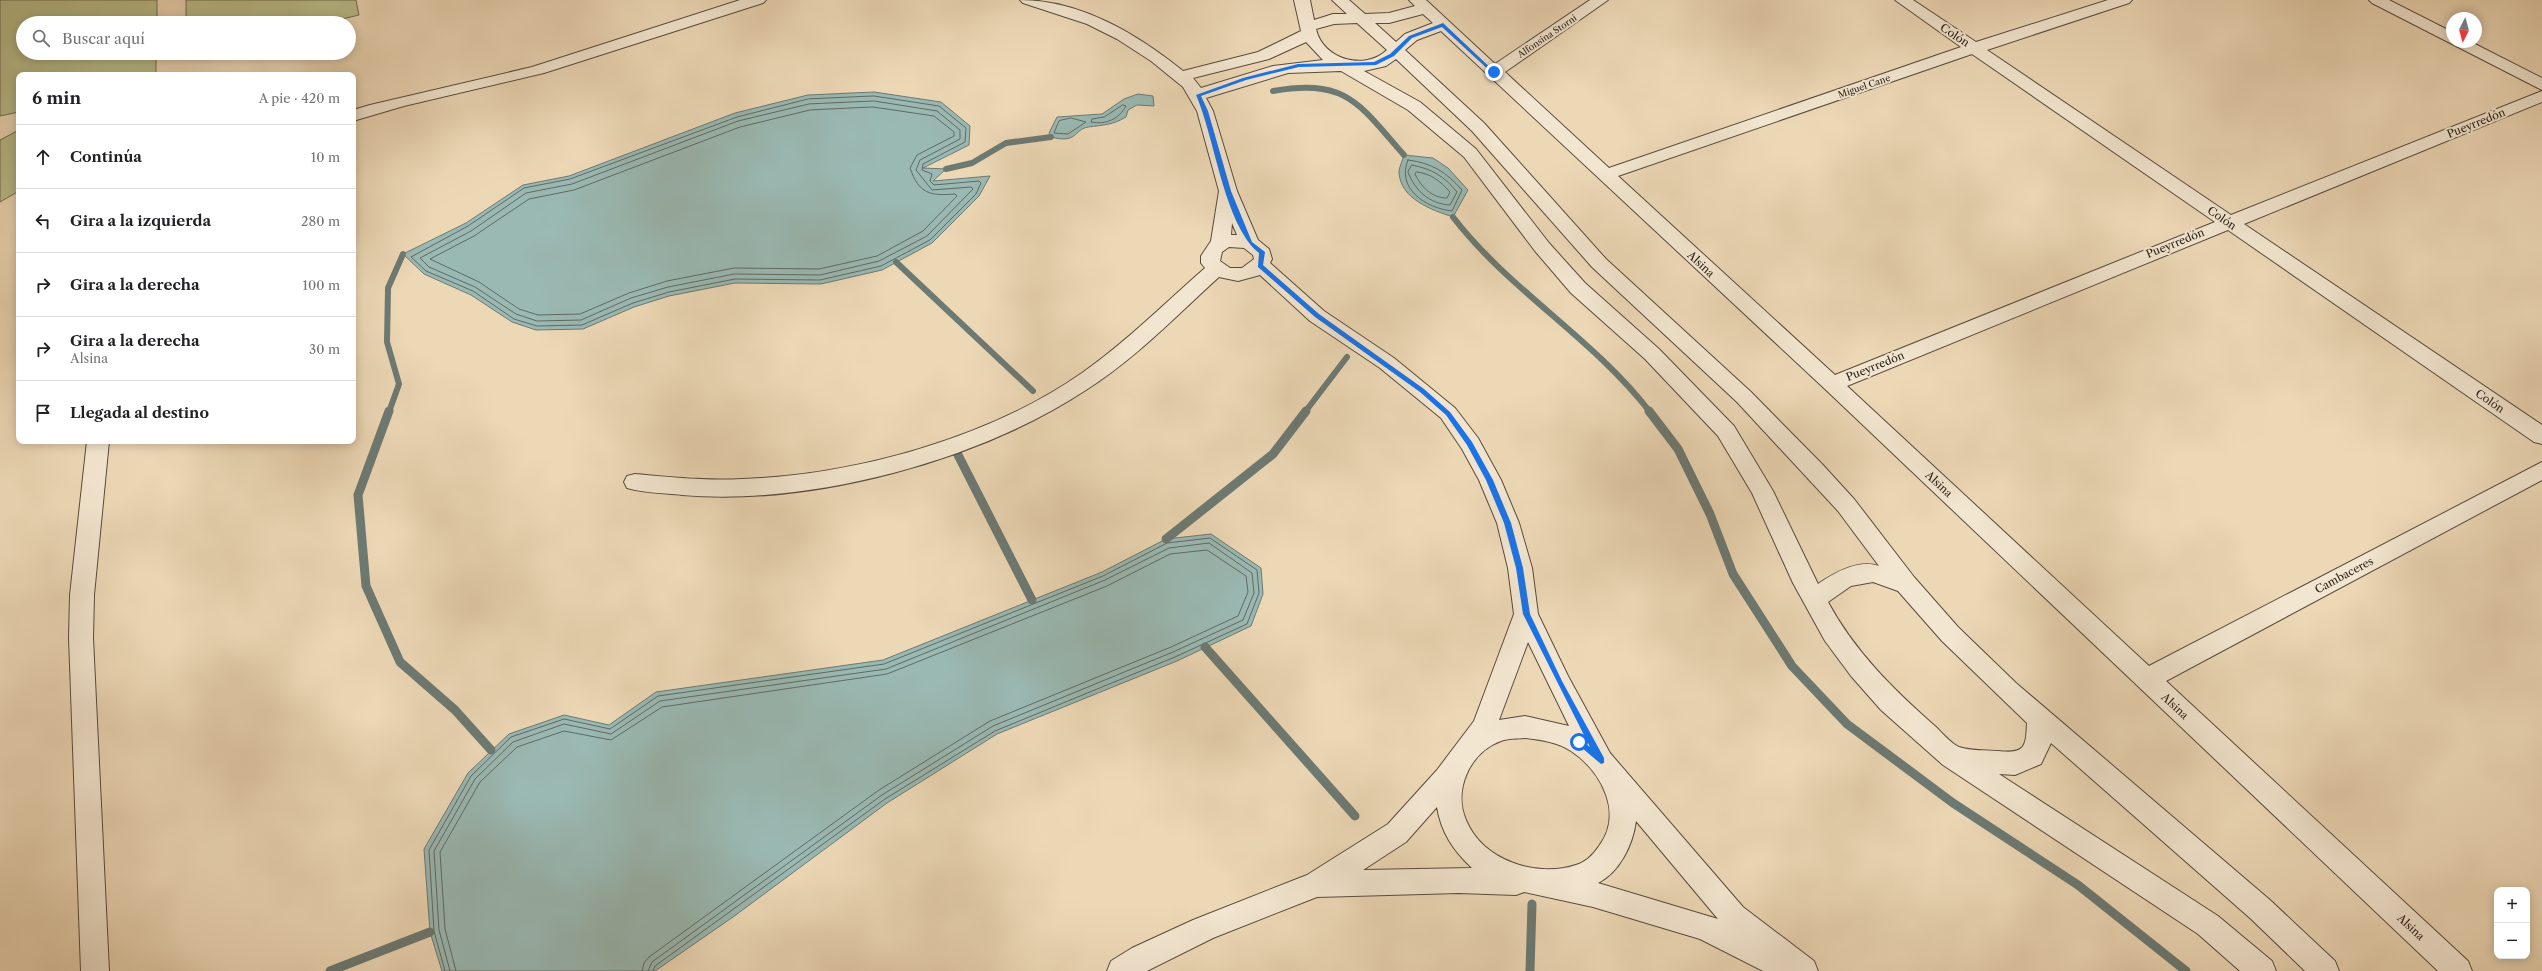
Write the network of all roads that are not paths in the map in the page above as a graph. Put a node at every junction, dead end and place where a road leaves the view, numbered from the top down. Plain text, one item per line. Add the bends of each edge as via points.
1 (758, 0) edge
2 (1028, 0) edge
3 (1302, 0) edge
4 (1340, 0) edge
5 (1600, 0) edge
6 (1902, 0) edge
7 (2124, 0) edge
8 (2377, 0) edge
9 (1421, 4) edge
10 (1363, 20) junction
11 (1443, 25) junction
12 (1308, 30) junction
13 (2446, 35) edge
14 (1975, 48) junction
15 (2471, 48) edge
16 (1396, 50) junction
17 (1343, 66) junction
18 (1494, 72) junction
19 (1182, 76) junction
20 (2542, 85) edge
21 (1198, 95) junction
22 (2542, 96) edge
23 (356, 115) edge
24 (1605, 175) junction
25 (1228, 191) junction
26 (2228, 222) junction
27 (1250, 243) junction
28 (1220, 244) junction
29 (1260, 265) junction
30 (1216, 269) junction
31 (1832, 384) junction
32 (2542, 436) edge
33 (98, 444) edge
34 (2542, 470) edge
35 (635, 482) dead end
36 (1906, 584) junction
37 (1814, 599) junction
38 (1526, 614) junction
39 (2147, 679) junction
40 (2040, 719) junction
41 (1952, 757) junction
42 (1458, 760) junction
43 (1601, 760) junction
44 (1536, 883) junction
45 (1317, 884) junction
46 (95, 971) edge
47 (1121, 971) edge
48 (1792, 971) edge
49 (1804, 971) edge
50 (2262, 971) edge
51 (2325, 971) edge
52 (2458, 971) edge

1 - 23 street via 702,15 537,70 415,97
2 - 19 street via 1093,21 1123,36
3 - 12 street
4 - 10 street
5 - 18 street, Alfonsina Storni
6 - 14 street, Colón
7 - 14 street, Miguel Cane
8 - 13 street
9 - 10 street via 1401,16
9 - 11 street, Alsina
10 - 12 street via 1333,19
10 - 16 street
11 - 16 street via 1410,37
11 - 18 street, Alsina
12 - 17 street via 1316,45
12 - 19 street via 1282,50
14 - 24 street, Miguel Cane
14 - 26 street, Colón
15 - 20 street
16 - 17 street via 1386,59 1374,64
16 - 36 street via 1478,127 1599,263 1744,397 1809,464 1846,505
17 - 21 street via 1319,65 1283,69
17 - 37 street via 1372,80 1414,106 1470,153 1542,247 1578,288 1652,354 1726,431 1762,492
18 - 24 street, Alsina
19 - 21 street
21 - 25 street via 1206,111
22 - 26 street, Pueyrredón
24 - 31 street, Alsina
25 - 27 street
25 - 28 street
26 - 31 street, Pueyrredón
26 - 32 street, Colón
27 - 28 street via 1235,240
27 - 29 street via 1262,252
28 - 30 street via 1213,249 1210,256 1211,263
29 - 30 street via 1254,271 1234,275
29 - 38 street via 1317,316 1387,363 1448,413 1490,480 1508,523 1520,568
30 - 35 street via 1091,377 1051,402 962,442 898,464 844,477 705,488
31 - 39 street, Alsina
33 - 46 street via 82,594 80,638
34 - 39 street, Cambaceres
36 - 37 street via 1873,574 1845,578
36 - 40 street via 1950,634
37 - 41 street via 1833,634 1860,668 1890,702
38 - 42 street via 1484,727
38 - 43 street via 1559,683
39 - 52 street, Alsina
40 - 41 street via 2039,741 2032,756 2015,764
40 - 51 street via 2260,910
41 - 50 street via 2208,925
42 - 43 street via 1475,742 1498,731 1525,727 1553,731 1579,742
42 - 44 street via 1448,784 1449,810 1459,836 1479,859 1506,875
42 - 45 street via 1446,778 1397,833
43 - 44 street via 1616,783 1623,808 1621,833 1610,855 1590,872 1565,882
43 - 49 street via 1733,916
44 - 45 street via 1459,880
44 - 48 street via 1593,894 1705,928
45 - 47 street via 1203,929

